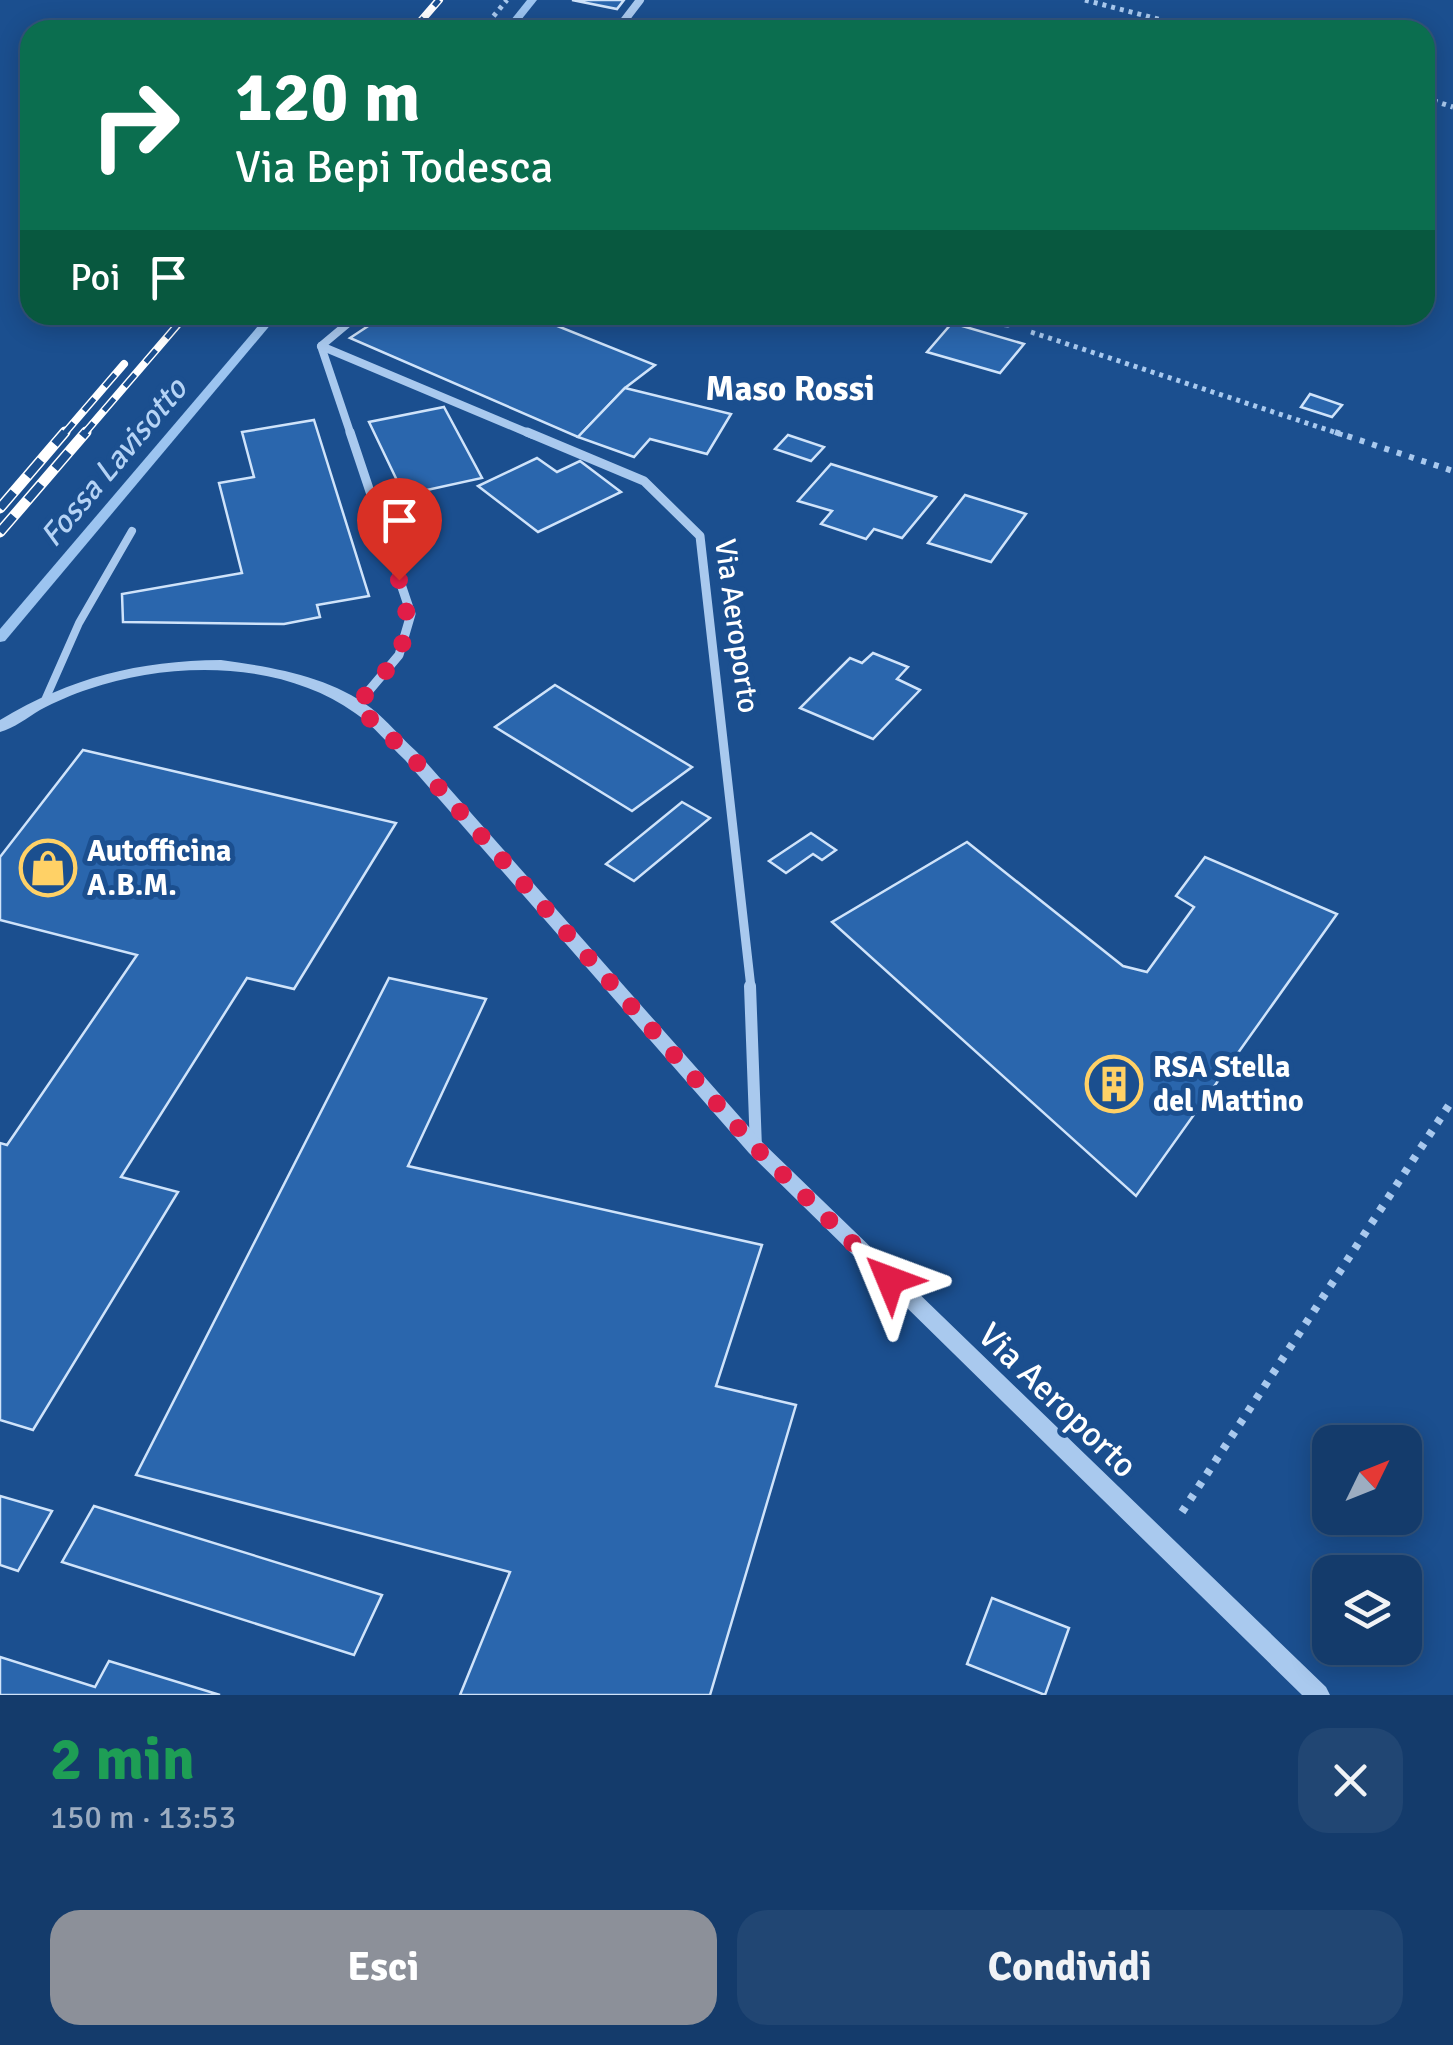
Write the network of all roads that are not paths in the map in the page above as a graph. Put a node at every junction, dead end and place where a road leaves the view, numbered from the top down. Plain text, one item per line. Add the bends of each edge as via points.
1 (640, 0) edge
2 (625, 20) edge
3 (346, 325) edge
4 (321, 346) junction
5 (132, 531) dead end
6 (45, 700) junction
7 (356, 706) junction
8 (0, 728) edge
9 (756, 1148) junction
10 (1318, 1695) edge

1 - 2 street
3 - 4 street
4 - 7 street via 410,614 399,655
4 - 9 street, Via Aeroporto via 644,482 700,536 756,1028
5 - 6 lane via 79,622
6 - 7 street, Via Aeroporto via 142,668 196,665 306,683
6 - 8 street, Via Aeroporto
7 - 9 street, Via Aeroporto via 411,756
9 - 10 street, Via Aeroporto

